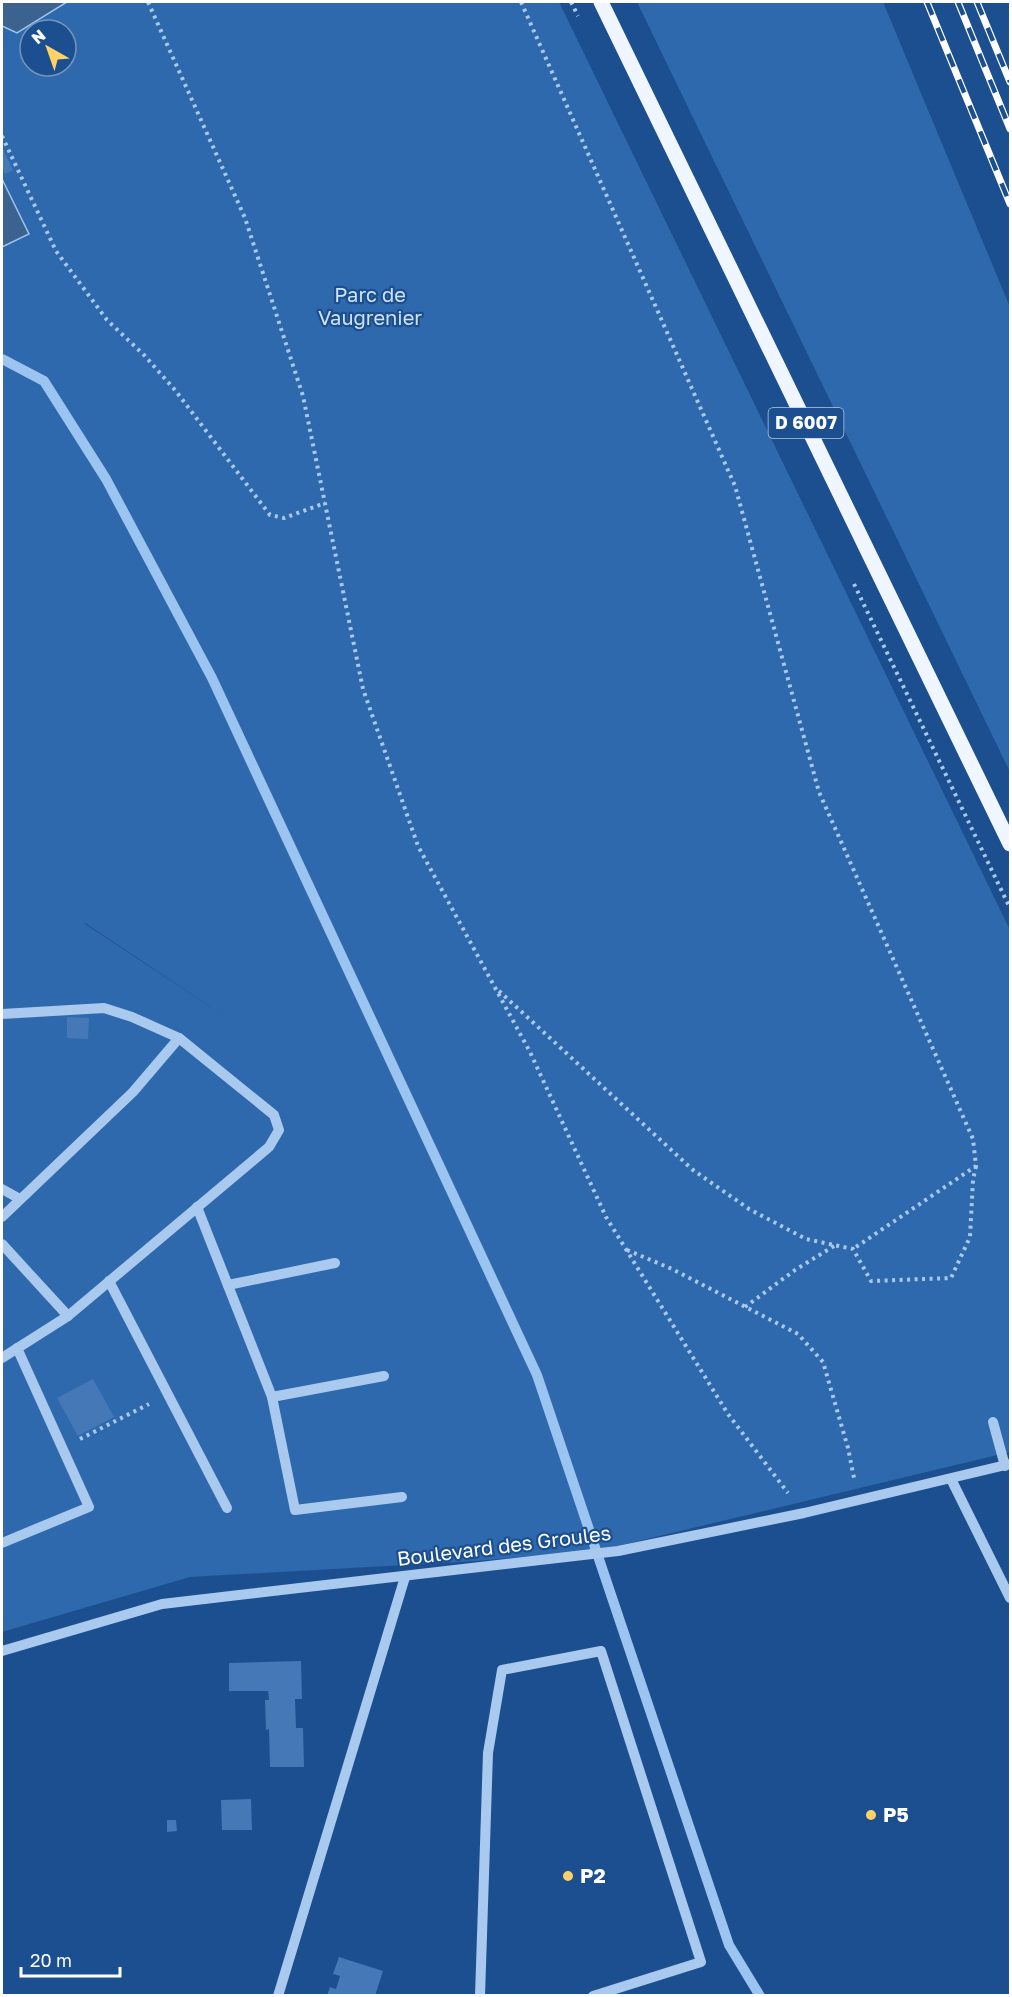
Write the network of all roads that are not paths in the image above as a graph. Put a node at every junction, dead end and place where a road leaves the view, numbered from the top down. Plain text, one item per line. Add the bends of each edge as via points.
1 (601, 2) edge
2 (1011, 844) edge
3 (2, 1014) edge
4 (179, 1038) junction
5 (2, 1189) edge
6 (20, 1199) junction
7 (197, 1208) junction
8 (2, 1217) edge
9 (2, 1244) edge
10 (335, 1263) dead end
11 (109, 1281) junction
12 (228, 1285) junction
13 (68, 1316) junction
14 (17, 1348) junction
15 (2, 1358) edge
16 (384, 1376) dead end
17 (272, 1397) junction
18 (993, 1422) dead end
19 (1008, 1465) edge
20 (951, 1479) junction
21 (402, 1497) dead end
22 (227, 1508) dead end
23 (2, 1543) edge
24 (405, 1577) junction
25 (1011, 1598) edge
26 (2, 1651) edge
27 (278, 1995) edge
28 (480, 1995) edge
29 (593, 1995) edge

1 - 2 main road, D 6007
3 - 4 street via 104,1008
4 - 6 street via 133,1092
4 - 7 street via 274,1115 279,1130 269,1147
5 - 6 street
6 - 8 street
7 - 11 street
7 - 12 street
9 - 13 street
10 - 12 street
11 - 13 street
11 - 22 street
12 - 17 street
13 - 14 street
14 - 15 street
14 - 23 street via 88,1507
16 - 17 street
17 - 21 street via 296,1510
18 - 19 street
19 - 20 street, Boulevard des Groules
20 - 24 street, Boulevard des Groules via 618,1551
20 - 25 street
24 - 26 street, Boulevard des Groules via 162,1604
24 - 27 street
28 - 29 street via 488,1753 502,1670 601,1651 701,1962

